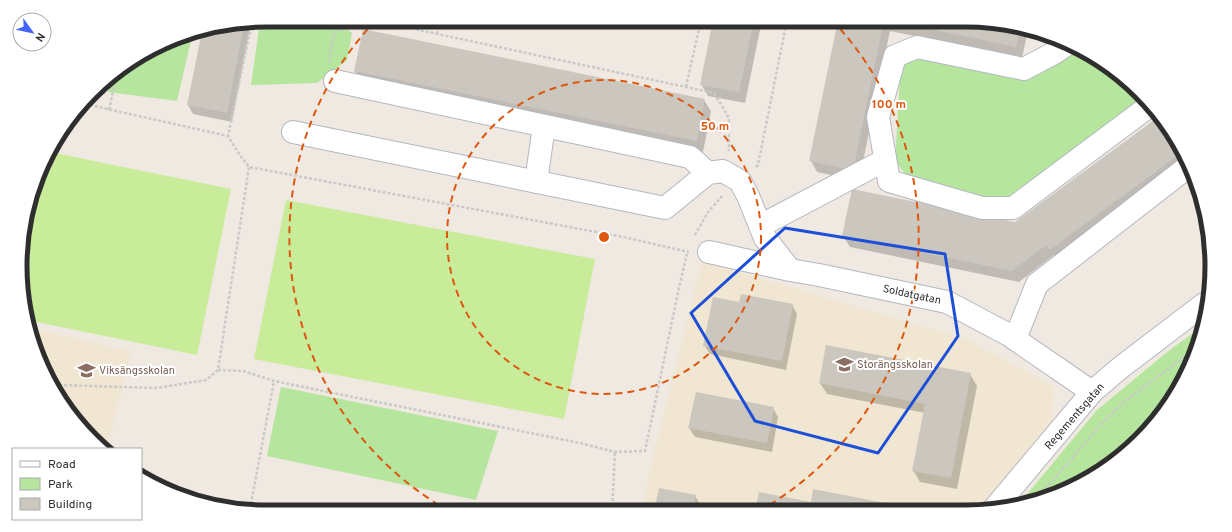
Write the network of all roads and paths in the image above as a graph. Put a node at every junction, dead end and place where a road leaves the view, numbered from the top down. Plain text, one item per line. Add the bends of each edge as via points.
1 (347, 27) edge
2 (409, 27) edge
3 (438, 27) edge
4 (699, 27) edge
5 (786, 27) edge
6 (251, 28) edge
7 (437, 34) junction
8 (1062, 47) edge
9 (115, 80) edge
10 (335, 81) joint
11 (686, 87) junction
12 (89, 105) edge
13 (1146, 108) edge
14 (109, 110) junction
15 (544, 126) junction
16 (293, 132) dead end
17 (228, 136) junction
18 (885, 160) junction
19 (249, 166) junction
20 (1184, 170) edge
21 (708, 173) junction
22 (739, 181) junction
23 (536, 182) junction
24 (760, 226) junction
25 (697, 247) junction
26 (688, 252) junction
27 (790, 270) junction
28 (1201, 306) edge
29 (1016, 339) junction
30 (1188, 354) edge
31 (218, 370) junction
32 (274, 381) junction
33 (58, 384) edge
34 (1092, 392) junction
35 (615, 452) junction
36 (1043, 492) edge
37 (999, 503) edge
38 (251, 504) edge
39 (612, 505) edge

1 - 10 path via 334,33 329,58
2 - 7 path
3 - 7 path
4 - 11 path
5 - 22 path via 758,166
6 - 17 path
7 - 11 path
8 - 18 street via 1024,69 917,47 894,56 878,117
9 - 14 path
10 - 15 street
11 - 21 path via 714,93 729,118 729,153
12 - 14 path
13 - 18 street via 1012,208 982,208 888,181
14 - 17 path
15 - 21 street via 690,157
15 - 23 street
16 - 23 street
17 - 19 path
18 - 24 street
19 - 26 path
19 - 31 path
20 - 29 street via 1037,284
21 - 22 street via 723,172
21 - 23 street via 665,208
22 - 24 street
22 - 25 path via 720,197 708,212
24 - 27 street via 765,238
25 - 26 path
25 - 27 street, Soldatgatan
26 - 35 path via 645,451
27 - 29 street, Soldatgatan via 947,302
28 - 34 street, Regementsgatan
29 - 34 street, Soldatgatan
30 - 36 path via 1125,401 1104,421
31 - 32 path via 243,371
31 - 33 path via 206,380 156,388
32 - 35 path
32 - 38 path
34 - 37 street, Regementsgatan
35 - 39 path

